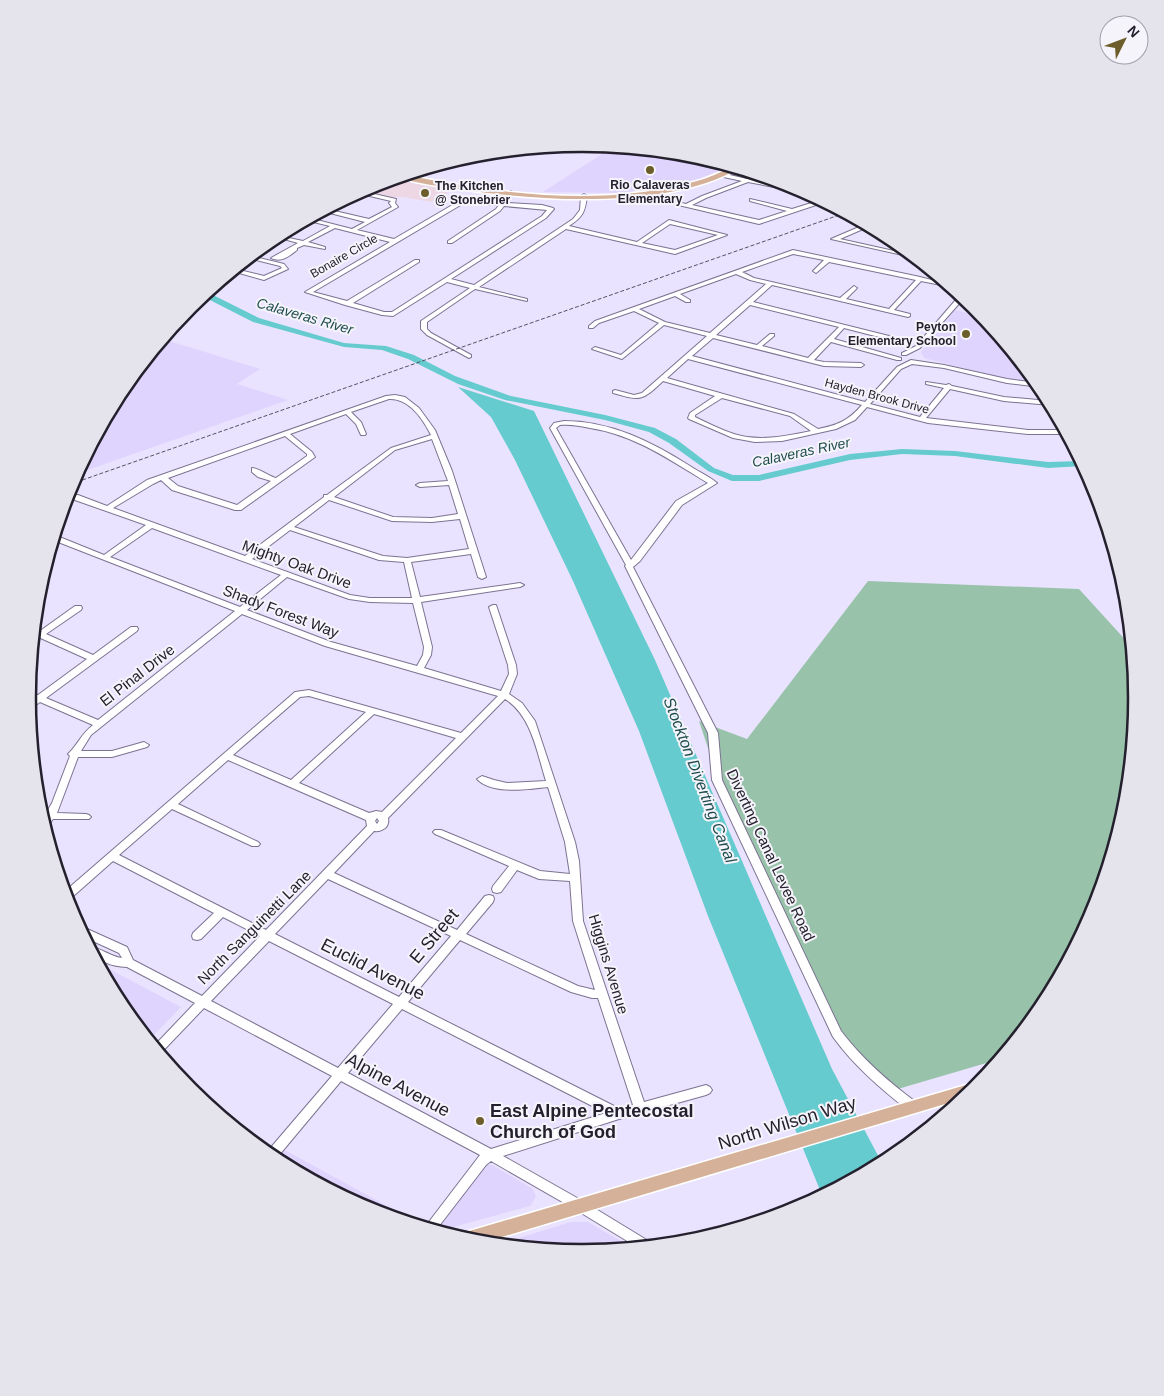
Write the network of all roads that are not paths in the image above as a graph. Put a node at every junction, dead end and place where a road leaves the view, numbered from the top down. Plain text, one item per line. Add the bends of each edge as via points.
1 (727, 172) edge
2 (721, 175) junction
3 (416, 178) edge
4 (751, 179) edge
5 (746, 182) junction
6 (771, 187) edge
7 (512, 193) junction
8 (371, 195) edge
9 (584, 196) junction
10 (656, 199) dead end
11 (752, 200) dead end
12 (503, 204) junction
13 (813, 204) edge
14 (687, 206) junction
15 (792, 211) junction
16 (334, 212) edge
17 (316, 221) edge
18 (369, 221) junction
19 (668, 222) joint
20 (335, 226) junction
21 (565, 227) junction
22 (861, 229) edge
23 (352, 231) junction
24 (288, 238) edge
25 (393, 241) junction
26 (450, 242) dead end
27 (304, 243) junction
28 (637, 244) junction
29 (295, 248) joint
30 (323, 248) dead end
31 (898, 253) edge
32 (258, 259) edge
33 (829, 259) junction
34 (276, 260) junction
35 (417, 261) dead end
36 (816, 271) dead end
37 (242, 272) edge
38 (736, 272) junction
39 (446, 280) junction
40 (920, 280) junction
41 (936, 283) edge
42 (770, 284) junction
43 (474, 287) junction
44 (854, 288) dead end
45 (675, 294) junction
46 (525, 300) dead end
47 (842, 300) junction
48 (688, 301) dead end
49 (957, 302) edge
50 (748, 303) junction
51 (347, 304) junction
52 (635, 308) junction
53 (890, 311) junction
54 (908, 315) dead end
55 (663, 323) junction
56 (844, 326) junction
57 (590, 327) dead end
58 (425, 330) joint
59 (772, 335) dead end
60 (711, 336) junction
61 (887, 337) dead end
62 (831, 340) junction
63 (758, 347) junction
64 (918, 347) junction
65 (595, 349) dead end
66 (469, 356) dead end
67 (687, 357) junction
68 (901, 357) junction
69 (810, 360) junction
70 (914, 360) junction
71 (861, 364) dead end
72 (899, 368) junction
73 (662, 379) junction
74 (928, 383) dead end
75 (1028, 384) edge
76 (949, 386) junction
77 (615, 392) dead end
78 (721, 395) junction
79 (1041, 402) edge
80 (866, 405) junction
81 (347, 412) junction
82 (921, 420) junction
83 (817, 432) junction
84 (1058, 432) edge
85 (286, 434) junction
86 (363, 434) dead end
87 (434, 436) junction
88 (255, 470) dead end
89 (163, 478) junction
90 (277, 481) junction
91 (451, 484) junction
92 (420, 485) dead end
93 (74, 497) dead end
94 (327, 498) junction
95 (107, 509) junction
96 (462, 516) junction
97 (150, 525) junction
98 (288, 527) junction
99 (60, 540) edge
100 (473, 551) junction
101 (104, 558) junction
102 (245, 560) junction
103 (407, 560) junction
104 (630, 565) junction
105 (284, 575) junction
106 (482, 577) dead end
107 (520, 585) dead end
108 (416, 600) junction
109 (78, 608) dead end
110 (493, 608) dead end
111 (240, 611) junction
112 (134, 629) dead end
113 (40, 632) edge
114 (40, 635) edge
115 (94, 659) junction
116 (419, 670) junction
117 (504, 695) junction
118 (36, 698) edge
119 (39, 699) junction
120 (36, 701) edge
121 (372, 711) junction
122 (97, 723) junction
123 (463, 738) junction
124 (144, 745) dead end
125 (74, 754) junction
126 (227, 756) junction
127 (482, 779) dead end
128 (293, 784) junction
129 (550, 784) junction
130 (171, 804) junction
131 (51, 816) joint
132 (86, 817) dead end
133 (372, 822) junction
134 (438, 832) dead end
135 (255, 844) dead end
136 (112, 856) junction
137 (516, 866) junction
138 (327, 874) junction
139 (575, 878) junction
140 (497, 889) dead end
141 (72, 891) edge
142 (489, 899) dead end
143 (221, 912) junction
144 (458, 934) junction
145 (91, 936) edge
146 (197, 936) dead end
147 (268, 936) junction
148 (101, 955) edge
149 (129, 963) junction
150 (602, 994) junction
151 (201, 1002) junction
152 (401, 1003) junction
153 (161, 1045) edge
154 (340, 1075) junction
155 (706, 1090) dead end
156 (958, 1093) edge
157 (913, 1106) junction
158 (640, 1108) junction
159 (619, 1114) junction
160 (276, 1150) edge
161 (490, 1155) junction
162 (582, 1206) junction
163 (435, 1223) edge
164 (484, 1234) edge
165 (636, 1241) edge

1 - 2 main road
2 - 5 street
2 - 9 main road via 653,192
3 - 7 main road
4 - 5 street
5 - 6 street
5 - 14 street via 702,197
7 - 9 main road
7 - 12 street
8 - 18 street via 394,200 395,206
9 - 21 street via 582,212
10 - 14 street
11 - 15 street
12 - 25 street, Bonaire Circle via 461,201
12 - 26 street
12 - 39 street, Bonaire Circle via 551,209 544,217
13 - 15 street
14 - 15 street via 759,222
16 - 18 street
17 - 20 street
18 - 23 street
19 - 28 street
19 - 28 street via 724,235 675,252
20 - 23 street
20 - 27 street
21 - 28 street
21 - 43 street
22 - 31 street via 834,238
23 - 25 street
24 - 27 street
25 - 51 street, Bonaire Circle via 308,292
27 - 29 street
27 - 30 street
29 - 34 street via 283,252
32 - 34 street
33 - 36 street
33 - 38 street via 795,252
33 - 40 street
34 - 37 street via 285,269 268,278
35 - 51 street
38 - 42 street
38 - 45 street
39 - 43 street
39 - 51 street, Bonaire Circle via 393,314
40 - 41 street
40 - 53 street
42 - 47 street
42 - 50 street
43 - 46 street
43 - 58 street via 426,318
44 - 47 street
45 - 48 street
45 - 52 street
47 - 53 street
49 - 64 street
50 - 56 street
50 - 60 street
52 - 55 street
52 - 57 street
53 - 54 street
55 - 60 street
55 - 65 street via 622,357
56 - 61 street
56 - 62 street
58 - 66 street
59 - 63 street
60 - 63 street
60 - 67 street
62 - 68 street
62 - 69 street
63 - 69 street
64 - 68 street
64 - 70 street
67 - 73 street
67 - 80 street, Hayden Brook Drive
68 - 70 street
68 - 72 street
69 - 71 street via 835,365
70 - 72 street
70 - 75 street
72 - 80 street
73 - 77 street via 639,397
73 - 78 street
74 - 76 street
76 - 79 street via 1004,399
76 - 82 street
78 - 83 street via 792,415
78 - 83 street via 692,414 691,418 733,436 755,440
80 - 82 street, Hayden Brook Drive
80 - 83 street via 848,422
81 - 85 street
81 - 86 street via 359,423
81 - 87 street via 393,396 414,408
82 - 84 street, Hayden Brook Drive via 1028,432
85 - 89 street
85 - 90 street via 312,455
87 - 91 street
87 - 94 street via 393,449
88 - 90 street
89 - 90 street via 175,488 234,508 242,507
89 - 95 street via 142,486
91 - 92 street
91 - 96 street
93 - 95 street, Mighty Oak Drive
94 - 96 street via 392,518 432,520
94 - 98 street
95 - 97 street, Mighty Oak Drive
96 - 100 street
97 - 101 street
97 - 102 street, Mighty Oak Drive
98 - 102 street
98 - 103 street via 370,556
99 - 101 street, Shady Forest Way
100 - 103 street
100 - 106 street
101 - 111 street, Shady Forest Way
102 - 105 street, Mighty Oak Drive
103 - 108 street
104 - 104 street via 553,428 556,424 600,426 634,435 713,483 679,503
104 - 157 street, Diverting Canal Levee Road via 713,733 717,780 837,1034 889,1089
105 - 108 street, Mighty Oak Drive via 349,598 384,602
105 - 111 street, El Pinal Drive
107 - 108 street, Mighty Oak Drive
108 - 116 street via 428,647
109 - 113 street
110 - 117 street via 512,665 513,674
111 - 116 street, Shady Forest Way via 328,644
111 - 122 street, El Pinal Drive
112 - 115 street
114 - 115 street
115 - 119 street
116 - 117 street, Shady Forest Way
117 - 123 street
117 - 129 street, Higgins Avenue via 522,706 531,721
118 - 119 street
119 - 120 street
119 - 122 street
121 - 123 street
121 - 126 street via 301,693
121 - 128 street
122 - 125 street, El Pinal Drive
123 - 133 street via 383,817
124 - 125 street via 112,754
125 - 131 street, El Pinal Drive via 64,789
126 - 128 street
126 - 130 street
127 - 129 street via 512,788
128 - 133 street
129 - 139 street, Higgins Avenue via 570,842
130 - 135 street
130 - 136 street
131 - 132 street
133 - 138 street, North Sanguinetti Lane
134 - 137 street
136 - 141 street
136 - 143 street, Euclid Avenue
137 - 139 street via 539,875
137 - 140 street
138 - 144 street
138 - 147 street, North Sanguinetti Lane
139 - 150 street, Higgins Avenue via 578,921
142 - 144 street, E Street
143 - 146 street
143 - 147 street, Euclid Avenue
144 - 150 street via 575,988
144 - 152 street, E Street
145 - 149 street, Alpine Avenue via 123,950
147 - 151 street, North Sanguinetti Lane
147 - 152 street, Euclid Avenue
148 - 149 street, Alpine Avenue via 115,962
149 - 151 street, Alpine Avenue
150 - 158 street, Higgins Avenue
151 - 153 street, North Sanguinetti Lane
151 - 154 street, Alpine Avenue
152 - 154 street, E Street
152 - 159 street, Euclid Avenue
154 - 160 street, E Street
154 - 161 street, Alpine Avenue
155 - 158 street
156 - 157 main road, North Wilson Way
157 - 162 main road, North Wilson Way
158 - 159 street
159 - 161 street
161 - 162 street, Alpine Avenue
161 - 163 street
162 - 164 main road, North Wilson Way
162 - 165 street, Alpine Avenue

